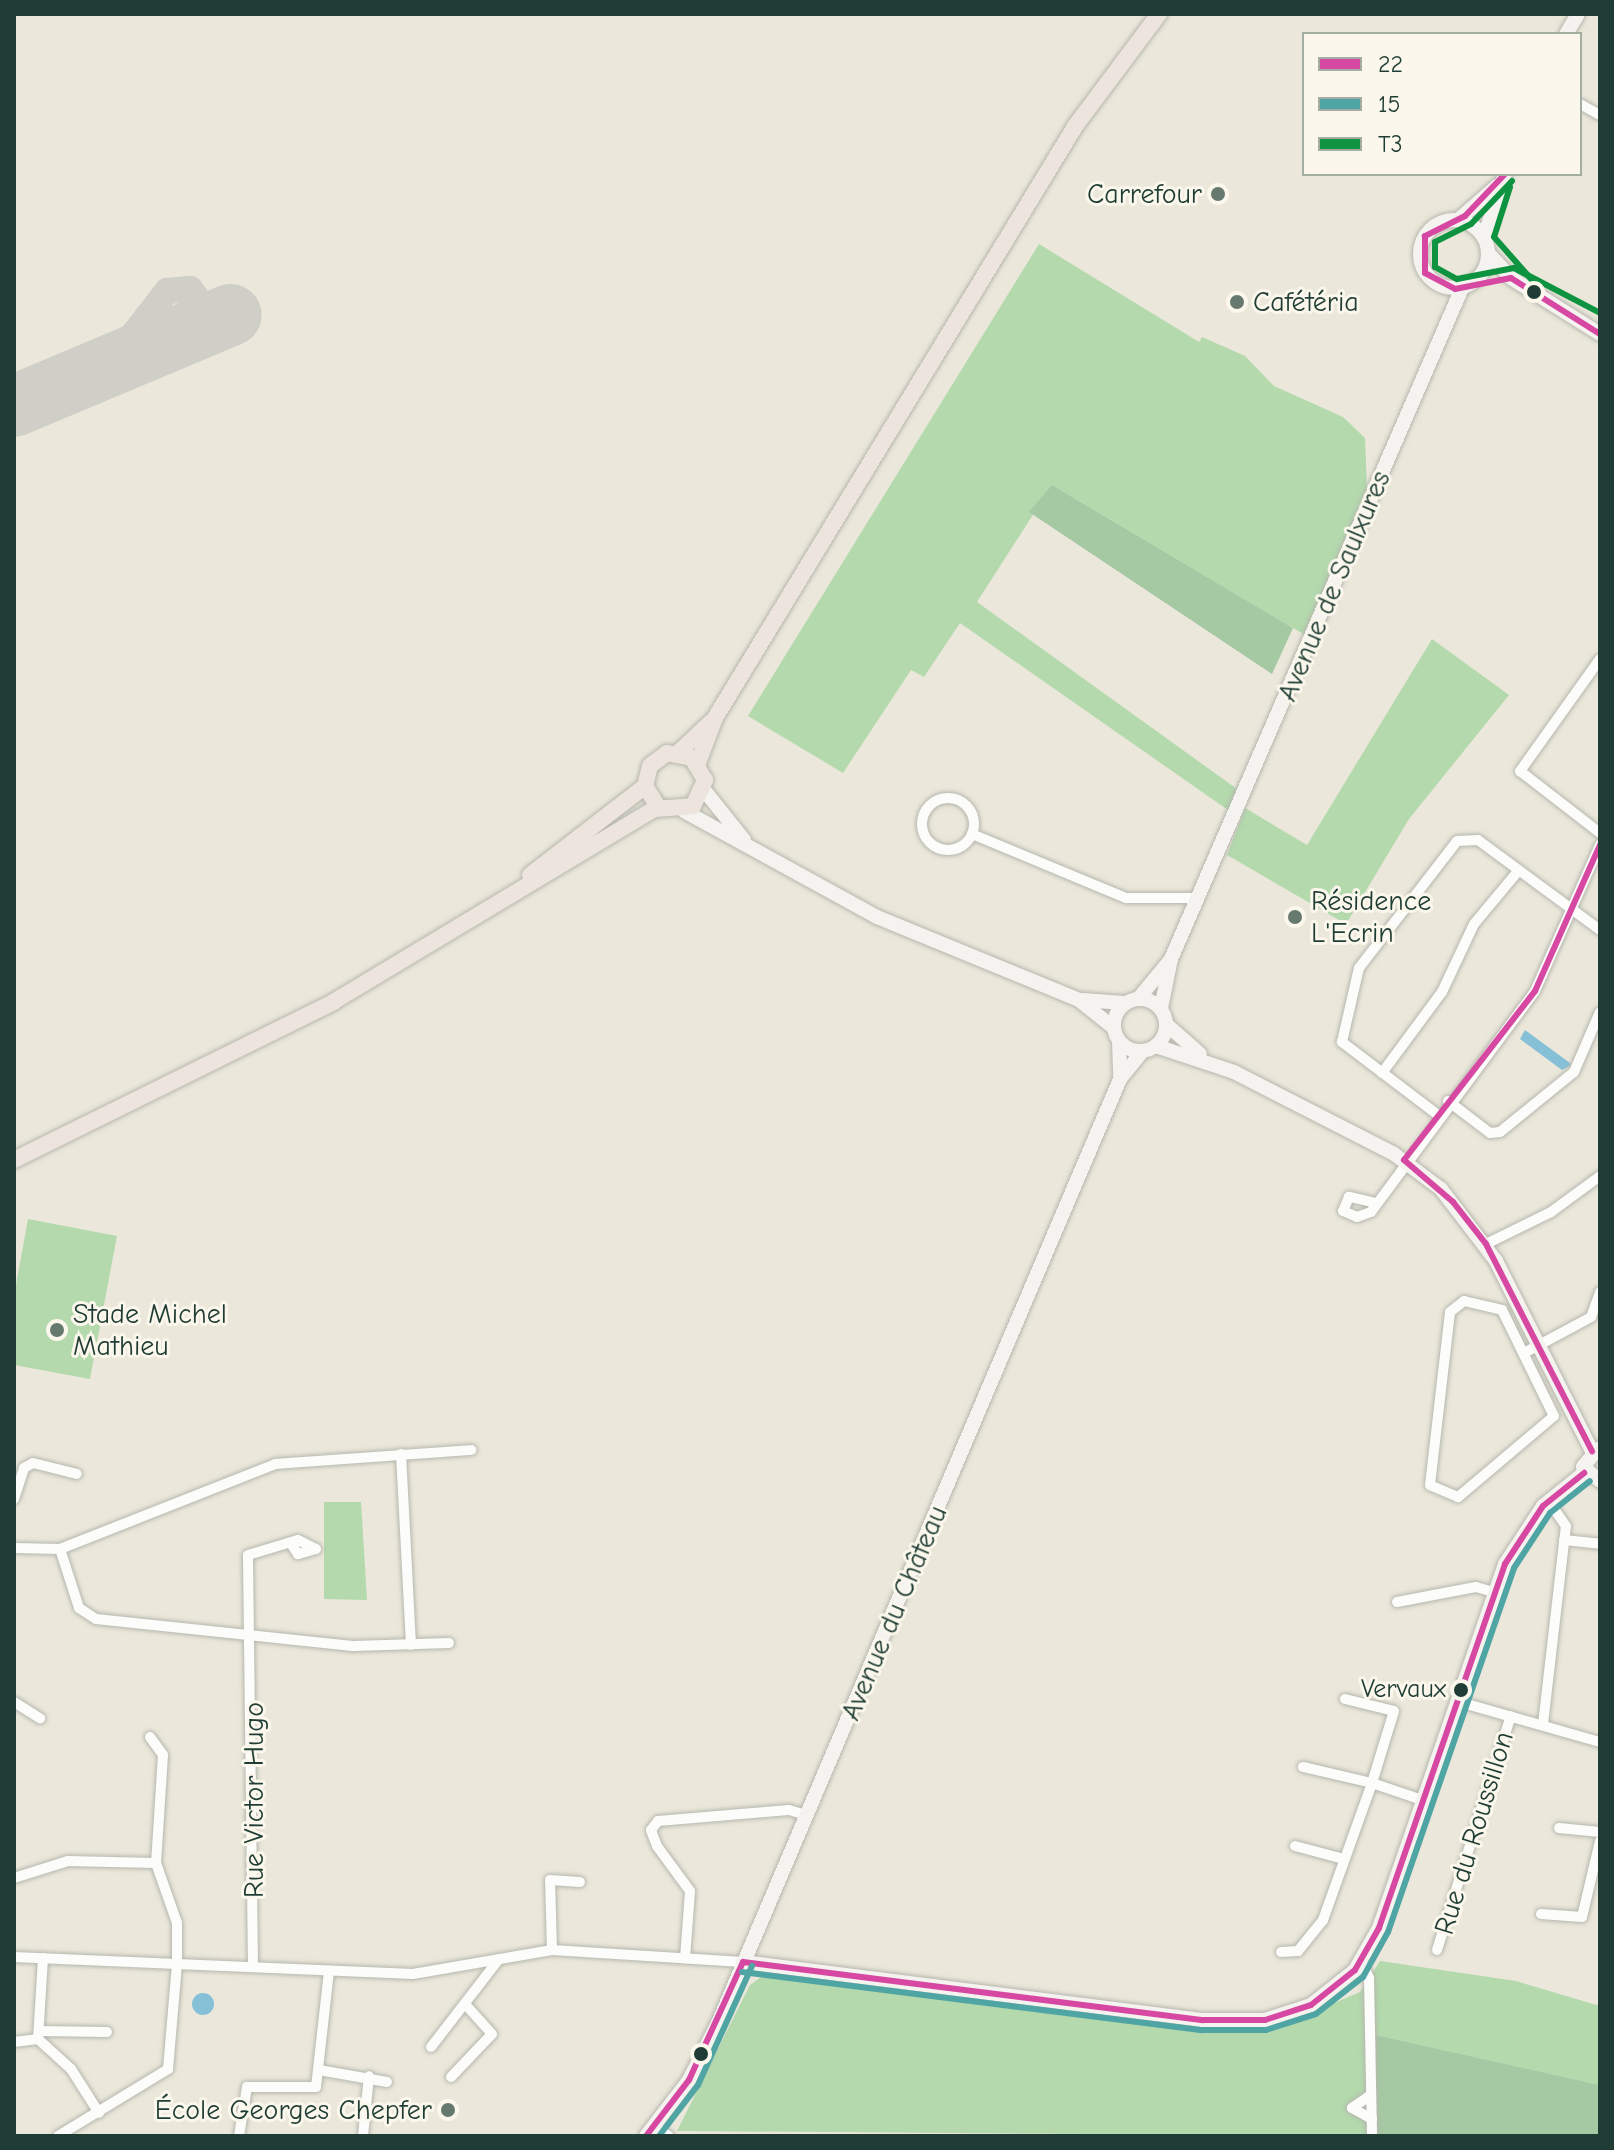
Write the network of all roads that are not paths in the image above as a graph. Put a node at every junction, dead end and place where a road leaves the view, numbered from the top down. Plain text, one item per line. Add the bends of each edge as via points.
1 (1159, 14) edge
2 (1582, 105) edge
3 (1600, 115) edge
4 (1503, 178) edge
5 (1458, 220) junction
6 (1484, 237) junction
7 (1489, 254) junction
8 (1511, 278) junction
9 (1478, 280) junction
10 (1435, 283) junction
11 (1462, 288) junction
12 (1563, 309) junction
13 (1442, 320) junction
14 (1600, 324) edge
15 (1600, 334) edge
16 (1600, 659) edge
17 (715, 718) junction
18 (678, 753) junction
19 (698, 763) junction
20 (645, 786) junction
21 (704, 790) junction
22 (659, 808) junction
23 (684, 811) junction
24 (1600, 833) edge
25 (972, 834) junction
26 (1600, 845) edge
27 (749, 847) junction
28 (1519, 870) junction
29 (1197, 898) junction
30 (1572, 909) junction
31 (465, 924) junction
32 (1600, 930) edge
33 (1171, 959) junction
34 (1139, 998) junction
35 (1079, 1000) junction
36 (1124, 1003) junction
37 (1161, 1008) junction
38 (1600, 1012) edge
39 (1166, 1024) junction
40 (1116, 1035) junction
41 (1149, 1049) junction
42 (1204, 1057) junction
43 (1382, 1073) junction
44 (1120, 1079) junction
45 (1448, 1101) junction
46 (1438, 1115) junction
47 (14, 1160) edge
48 (1404, 1160) junction
49 (1600, 1176) edge
50 (1376, 1203) dead end
51 (1486, 1244) junction
52 (1600, 1292) edge
53 (1539, 1345) junction
54 (1524, 1353) junction
55 (472, 1450) dead end
56 (1596, 1450) edge
57 (401, 1454) junction
58 (1584, 1473) junction
59 (77, 1474) dead end
60 (1600, 1481) edge
61 (14, 1499) edge
62 (1548, 1500) junction
63 (1564, 1540) junction
64 (1600, 1544) edge
65 (292, 1545) dead end
66 (14, 1548) edge
67 (60, 1549) junction
68 (1494, 1592) junction
69 (1397, 1602) dead end
70 (254, 1633) junction
71 (449, 1643) dead end
72 (411, 1645) junction
73 (1345, 1699) dead end
74 (1456, 1701) junction
75 (14, 1702) edge
76 (1511, 1716) junction
77 (40, 1718) dead end
78 (1543, 1724) junction
79 (150, 1737) dead end
80 (1600, 1742) edge
81 (1303, 1767) dead end
82 (1372, 1783) junction
83 (1422, 1800) junction
84 (807, 1815) junction
85 (1559, 1828) dead end
86 (1600, 1832) edge
87 (1600, 1841) edge
88 (1295, 1846) dead end
89 (1344, 1859) junction
90 (156, 1863) junction
91 (14, 1878) edge
92 (580, 1882) dead end
93 (1541, 1914) dead end
94 (552, 1950) junction
95 (1437, 1950) dead end
96 (1281, 1952) dead end
97 (14, 1957) edge
98 (43, 1958) junction
99 (685, 1958) junction
100 (499, 1959) junction
101 (743, 1962) junction
102 (177, 1964) junction
103 (1358, 1966) junction
104 (253, 1967) junction
105 (329, 1971) junction
106 (467, 2006) junction
107 (107, 2032) dead end
108 (38, 2035) junction
109 (14, 2042) edge
110 (431, 2047) dead end
111 (319, 2070) junction
112 (369, 2076) junction
113 (451, 2077) dead end
114 (387, 2082) dead end
115 (1371, 2095) junction
116 (99, 2113) junction
117 (1372, 2119) junction
118 (650, 2131) edge
119 (58, 2136) edge
120 (239, 2136) edge
121 (363, 2136) edge
122 (669, 2136) edge
123 (1372, 2136) edge

1 - 17 main road via 1076,125
2 - 3 street
4 - 5 main road
4 - 6 main road
5 - 6 main road
5 - 10 main road via 1431,228 1421,245 1421,264
6 - 7 main road
7 - 8 main road
7 - 9 main road
8 - 9 main road
8 - 12 main road
9 - 11 main road
10 - 11 main road
10 - 13 main road
11 - 13 main road
12 - 14 main road
12 - 15 main road
13 - 29 main road, Avenue de Saulxures
16 - 24 street via 1520,771
17 - 18 main road
17 - 19 main road
18 - 19 main road
18 - 20 main road via 650,766
19 - 21 main road
20 - 22 main road
20 - 31 main road
21 - 23 main road
21 - 27 main road
22 - 23 main road
22 - 31 main road
23 - 27 main road
25 - 25 street via 957,849 936,848 923,831 925,810 942,798 963,802 972,813
25 - 29 street via 1126,898
26 - 30 street
27 - 35 main road via 877,917
28 - 30 street
28 - 43 street via 1474,924 1442,992
28 - 43 street via 1471,836 1460,837 1359,968 1342,1042
29 - 33 main road
30 - 32 street
30 - 45 street via 1535,991
31 - 47 main road via 333,1002
33 - 34 main road
33 - 37 main road
34 - 36 main road
34 - 37 main road
35 - 36 main road
35 - 40 main road
36 - 40 main road
37 - 39 main road
38 - 45 street via 1574,1072 1495,1133
39 - 41 main road
39 - 42 main road
40 - 41 main road
40 - 44 main road, Avenue du Château
41 - 42 main road
41 - 44 main road, Avenue du Château
42 - 48 main road
43 - 46 street
44 - 84 main road, Avenue du Château
45 - 46 street
46 - 48 street
48 - 50 street
48 - 51 main road via 1453,1202
49 - 51 street via 1551,1212
51 - 53 main road
52 - 53 street via 1591,1317
53 - 54 street
53 - 56 main road
54 - 54 street via 1498,1307 1452,1305 1430,1479 1437,1493 1464,1495 1553,1419
55 - 57 street
56 - 58 main road
57 - 67 street via 276,1464
57 - 72 street
58 - 60 main road
58 - 62 main road
59 - 61 street via 33,1463 24,1468
62 - 63 street via 1565,1518
62 - 68 main road via 1521,1534
63 - 64 street
63 - 78 street
65 - 70 street, Rue Victor Hugo via 248,1555
66 - 67 street
67 - 70 street via 79,1608 96,1619
68 - 69 street via 1476,1587
68 - 74 main road
70 - 72 street via 353,1646
70 - 104 street, Rue Victor Hugo
71 - 72 street
73 - 82 street via 1394,1711
74 - 76 street
74 - 83 main road
75 - 77 street
76 - 78 street
76 - 95 street, Rue du Roussillon
78 - 80 street
79 - 90 street via 163,1755
81 - 82 street
82 - 83 street
82 - 89 street
83 - 103 main road
84 - 99 street via 789,1810 658,1821 651,1830 657,1846 690,1891
84 - 101 main road, Avenue du Château
85 - 86 street
87 - 93 street via 1582,1917
88 - 89 street
89 - 96 street via 1323,1920 1298,1951
90 - 91 street via 68,1861
90 - 102 street via 177,1923
92 - 94 street via 550,1880
94 - 99 street
94 - 100 street
97 - 98 street
98 - 102 street
98 - 108 street
99 - 101 street
100 - 105 street via 413,1974
100 - 106 street
101 - 103 main road via 1223,2021 1284,2016
101 - 118 main road, Avenue du Château via 689,2080
102 - 104 street
102 - 116 street via 168,2069
103 - 115 street via 1369,1978
104 - 105 street
105 - 111 street
106 - 110 street
106 - 113 street via 492,2034
107 - 108 street
108 - 109 street
108 - 116 street via 71,2069
111 - 112 street
111 - 120 street via 311,2090 247,2087
112 - 114 street
112 - 121 street
115 - 117 street
115 - 117 street via 1352,2108
116 - 119 street
117 - 123 street
118 - 122 street

